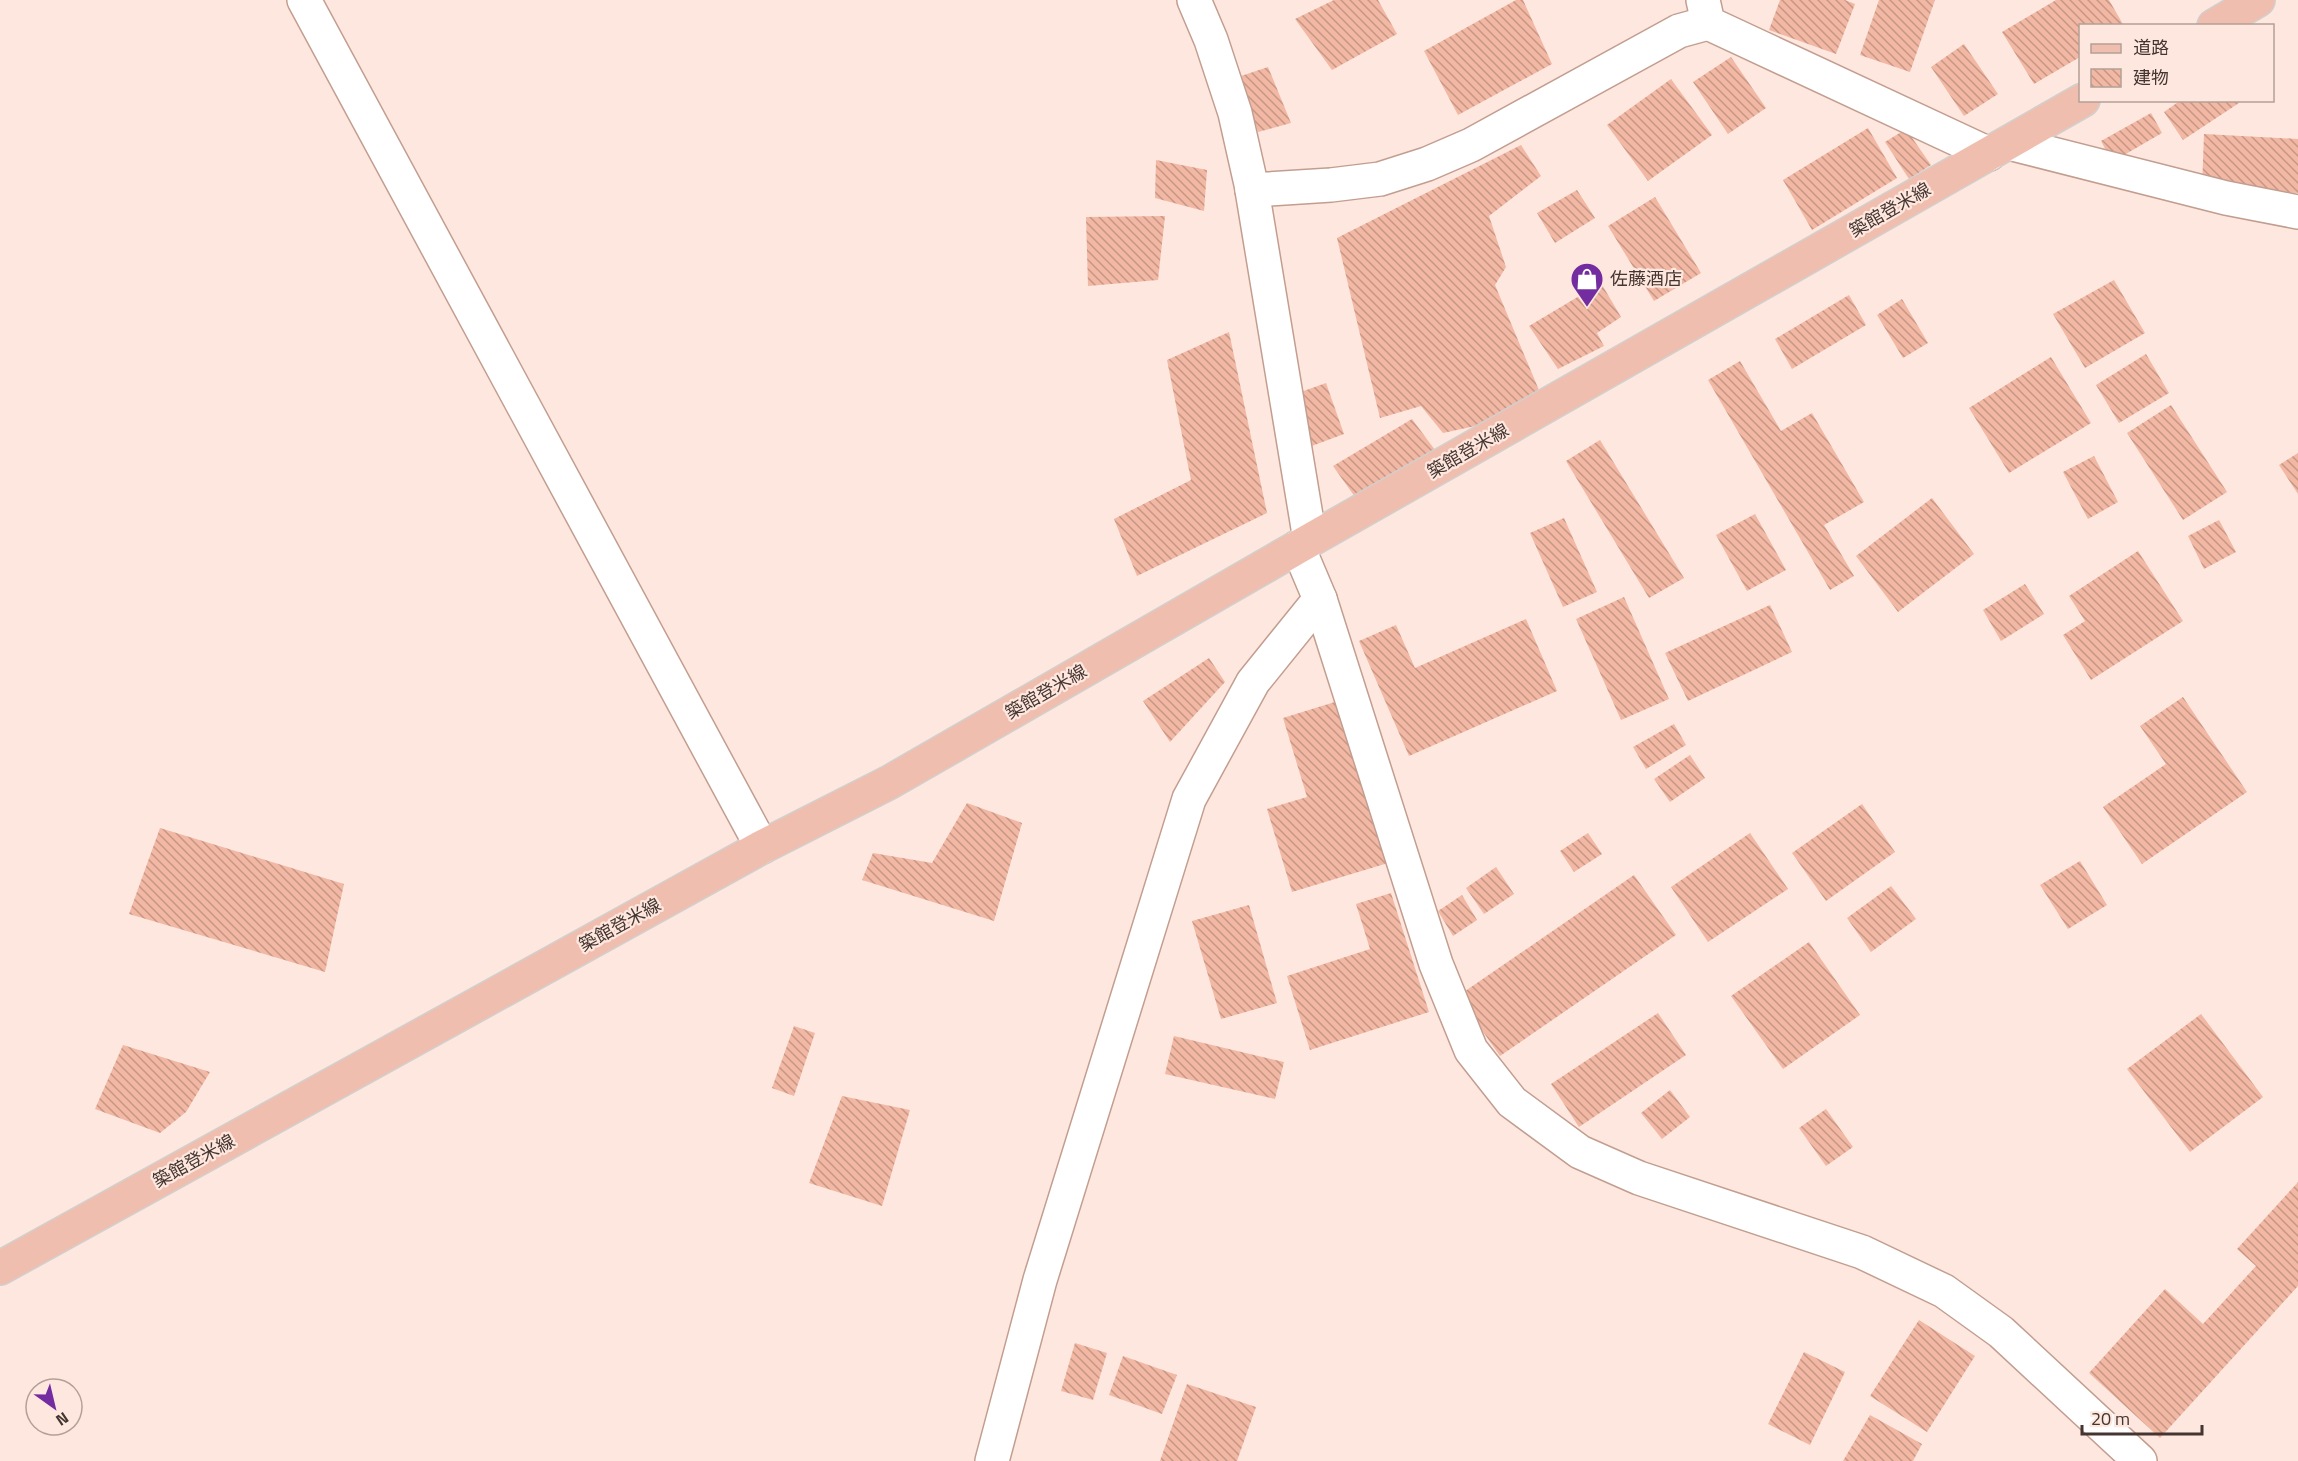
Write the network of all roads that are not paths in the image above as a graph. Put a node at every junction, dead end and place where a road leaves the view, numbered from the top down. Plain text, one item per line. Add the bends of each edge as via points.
1 (304, 0) edge
2 (1194, 0) edge
3 (2258, 0) edge
4 (1706, 12) edge
5 (2217, 24) edge
6 (2080, 102) edge
7 (1999, 149) junction
8 (1252, 190) junction
9 (2298, 213) edge
10 (1304, 544) junction
11 (1320, 599) junction
12 (762, 847) junction
13 (0, 1268) edge
14 (992, 1461) edge
15 (2140, 1461) edge

1 - 12 street
2 - 8 street via 1235,113
3 - 5 main road
4 - 7 street
4 - 8 street via 1679,31 1471,145 1427,164 1380,179
6 - 7 main road, 築館登米線
7 - 9 street
7 - 10 main road, 築館登米線
8 - 10 street
10 - 11 street
10 - 12 main road, 築館登米線 via 890,782
11 - 14 street via 1253,682 1189,799 1041,1280
11 - 15 street via 1436,964 1472,1050 1512,1102 1580,1152 1639,1178 1862,1252 1944,1291 2001,1332
12 - 13 main road, 築館登米線

